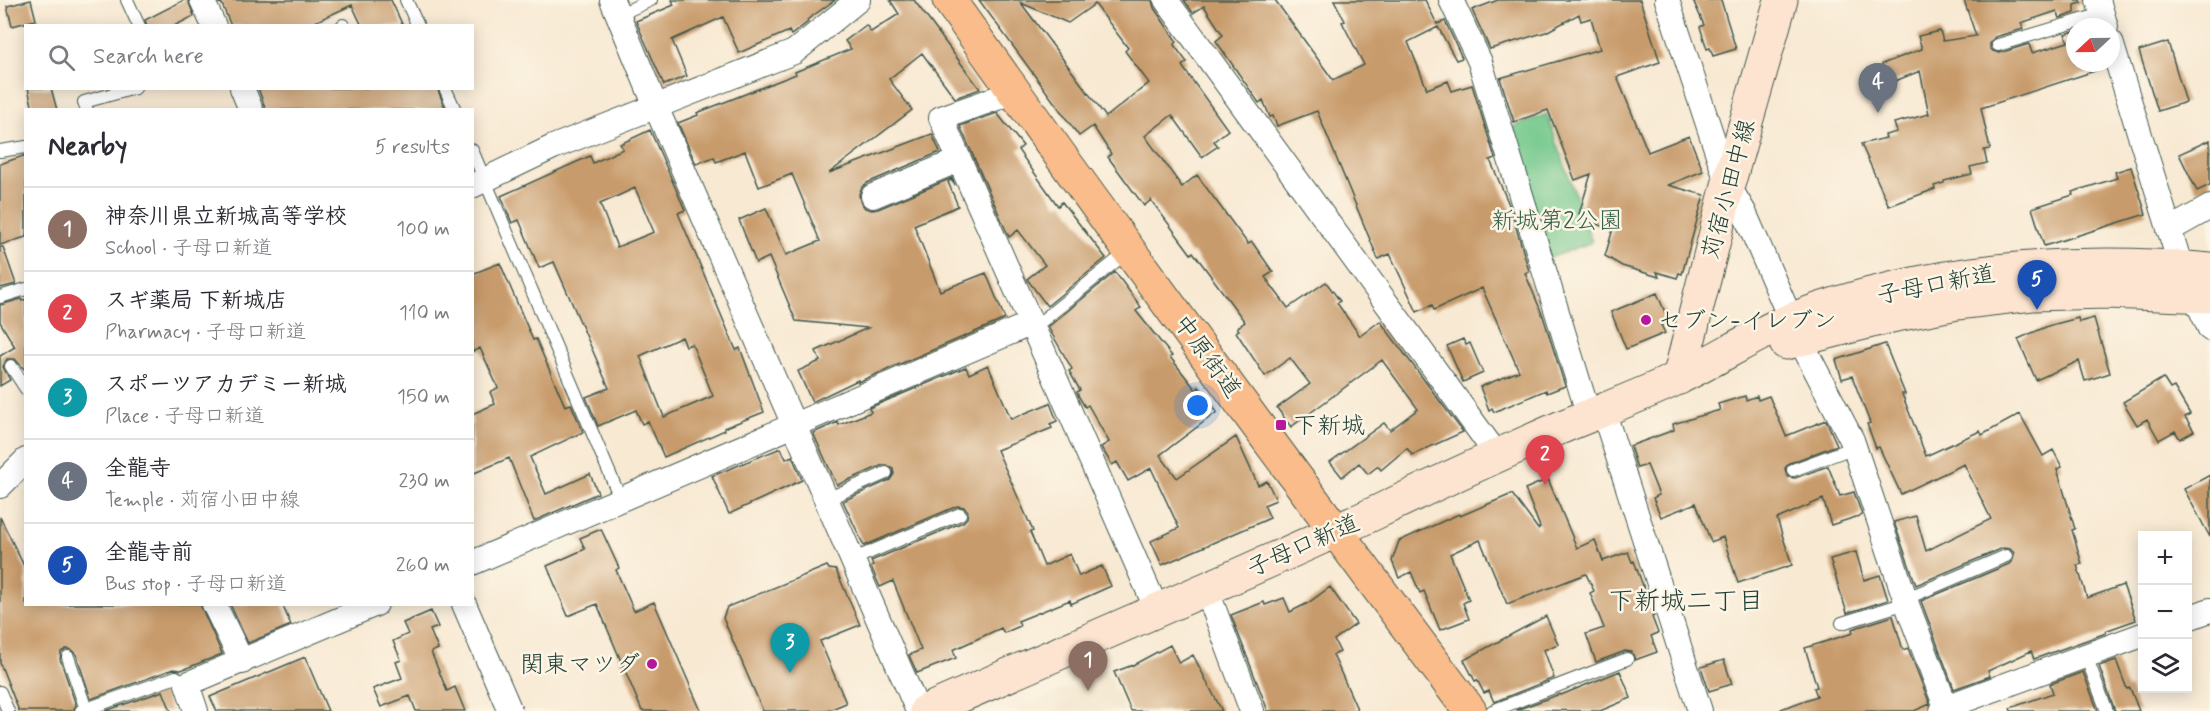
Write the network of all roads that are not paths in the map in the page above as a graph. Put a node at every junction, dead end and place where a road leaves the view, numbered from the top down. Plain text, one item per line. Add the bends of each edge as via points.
1 (128, 0) edge
2 (406, 0) edge
3 (651, 0) edge
4 (858, 0) edge
5 (950, 0) edge
6 (1166, 0) edge
7 (1451, 0) edge
8 (1667, 0) edge
9 (1781, 0) edge
10 (615, 7) edge
11 (2102, 14) edge
12 (138, 24) edge
13 (417, 24) edge
14 (1998, 45) dead end
15 (2120, 71) edge
16 (128, 90) edge
17 (243, 90) edge
18 (447, 90) edge
19 (1014, 92) junction
20 (656, 107) junction
21 (86, 108) edge
22 (250, 108) edge
23 (454, 108) edge
24 (24, 147) edge
25 (0, 151) edge
26 (474, 159) edge
27 (959, 160) junction
28 (479, 183) edge
29 (1728, 185) junction
30 (873, 196) dead end
31 (2210, 207) edge
32 (2169, 230) junction
33 (1130, 249) junction
34 (2199, 282) edge
35 (24, 290) edge
36 (0, 297) edge
37 (1031, 326) junction
38 (1795, 329) junction
39 (2210, 329) edge
40 (11, 366) dead end
41 (1679, 378) junction
42 (24, 386) edge
43 (1596, 413) junction
44 (794, 424) junction
45 (1855, 447) junction
46 (1497, 455) junction
47 (24, 462) edge
48 (1793, 470) dead end
49 (886, 473) dead end
50 (0, 486) edge
51 (827, 499) junction
52 (621, 500) junction
53 (960, 514) dead end
54 (1335, 531) junction
55 (2006, 556) dead end
56 (854, 559) junction
57 (474, 562) edge
58 (1206, 588) junction
59 (1906, 601) junction
60 (215, 606) edge
61 (371, 606) edge
62 (465, 606) edge
63 (1157, 610) junction
64 (2210, 610) edge
65 (2192, 616) edge
66 (1842, 624) dead end
67 (2138, 636) edge
68 (2086, 656) junction
69 (68, 657) dead end
70 (1627, 659) dead end
71 (242, 662) junction
72 (187, 684) junction
73 (0, 692) edge
74 (1978, 704) edge
75 (1944, 709) edge
76 (84, 710) edge
77 (8, 711) edge
78 (196, 711) edge
79 (510, 711) edge
80 (918, 711) edge
81 (926, 711) edge
82 (1252, 711) edge
83 (1470, 711) edge
84 (1492, 711) edge
85 (1700, 711) edge
86 (2107, 711) edge

1 - 12 lane
2 - 13 lane
3 - 10 lane
4 - 20 street via 794,52
5 - 19 main road, 中原街道
6 - 46 street
7 - 43 street via 1480,62
8 - 29 street
9 - 29 street, 苅宿小田中線
10 - 20 street
11 - 14 lane
15 - 32 street
16 - 21 lane via 84,102
17 - 22 street
18 - 23 lane
19 - 27 street via 940,118
19 - 33 main road, 中原街道
20 - 28 street via 554,147
20 - 44 street
24 - 25 lane
26 - 28 lane
27 - 30 street
27 - 37 street
28 - 52 lane
29 - 38 street via 1744,212
29 - 41 street, 苅宿小田中線
31 - 32 street
32 - 34 street
33 - 37 lane
33 - 54 main road, 中原街道
34 - 38 street, 子母口新道 via 2080,266 1996,271 1842,302
34 - 39 street
35 - 36 lane
37 - 44 street
37 - 63 street
38 - 41 street, 子母口新道
38 - 45 street
40 - 42 lane
41 - 43 street, 子母口新道
43 - 46 street, 子母口新道
43 - 85 street
44 - 51 street
44 - 52 street
45 - 48 lane
45 - 59 street
46 - 54 street, 子母口新道
47 - 50 street
49 - 51 lane
51 - 56 street
52 - 57 street
53 - 56 lane
54 - 58 street, 子母口新道
54 - 83 main road, 中原街道
55 - 59 lane
56 - 80 street
58 - 63 street, 子母口新道
58 - 82 street
59 - 66 lane
59 - 75 street
60 - 71 street
61 - 71 street
62 - 79 street
63 - 81 street, 子母口新道
64 - 65 street
67 - 68 street
68 - 74 street
68 - 86 lane
69 - 76 lane
70 - 84 lane
71 - 72 street
72 - 76 lane via 176,677
72 - 78 street
73 - 77 lane
74 - 75 street

